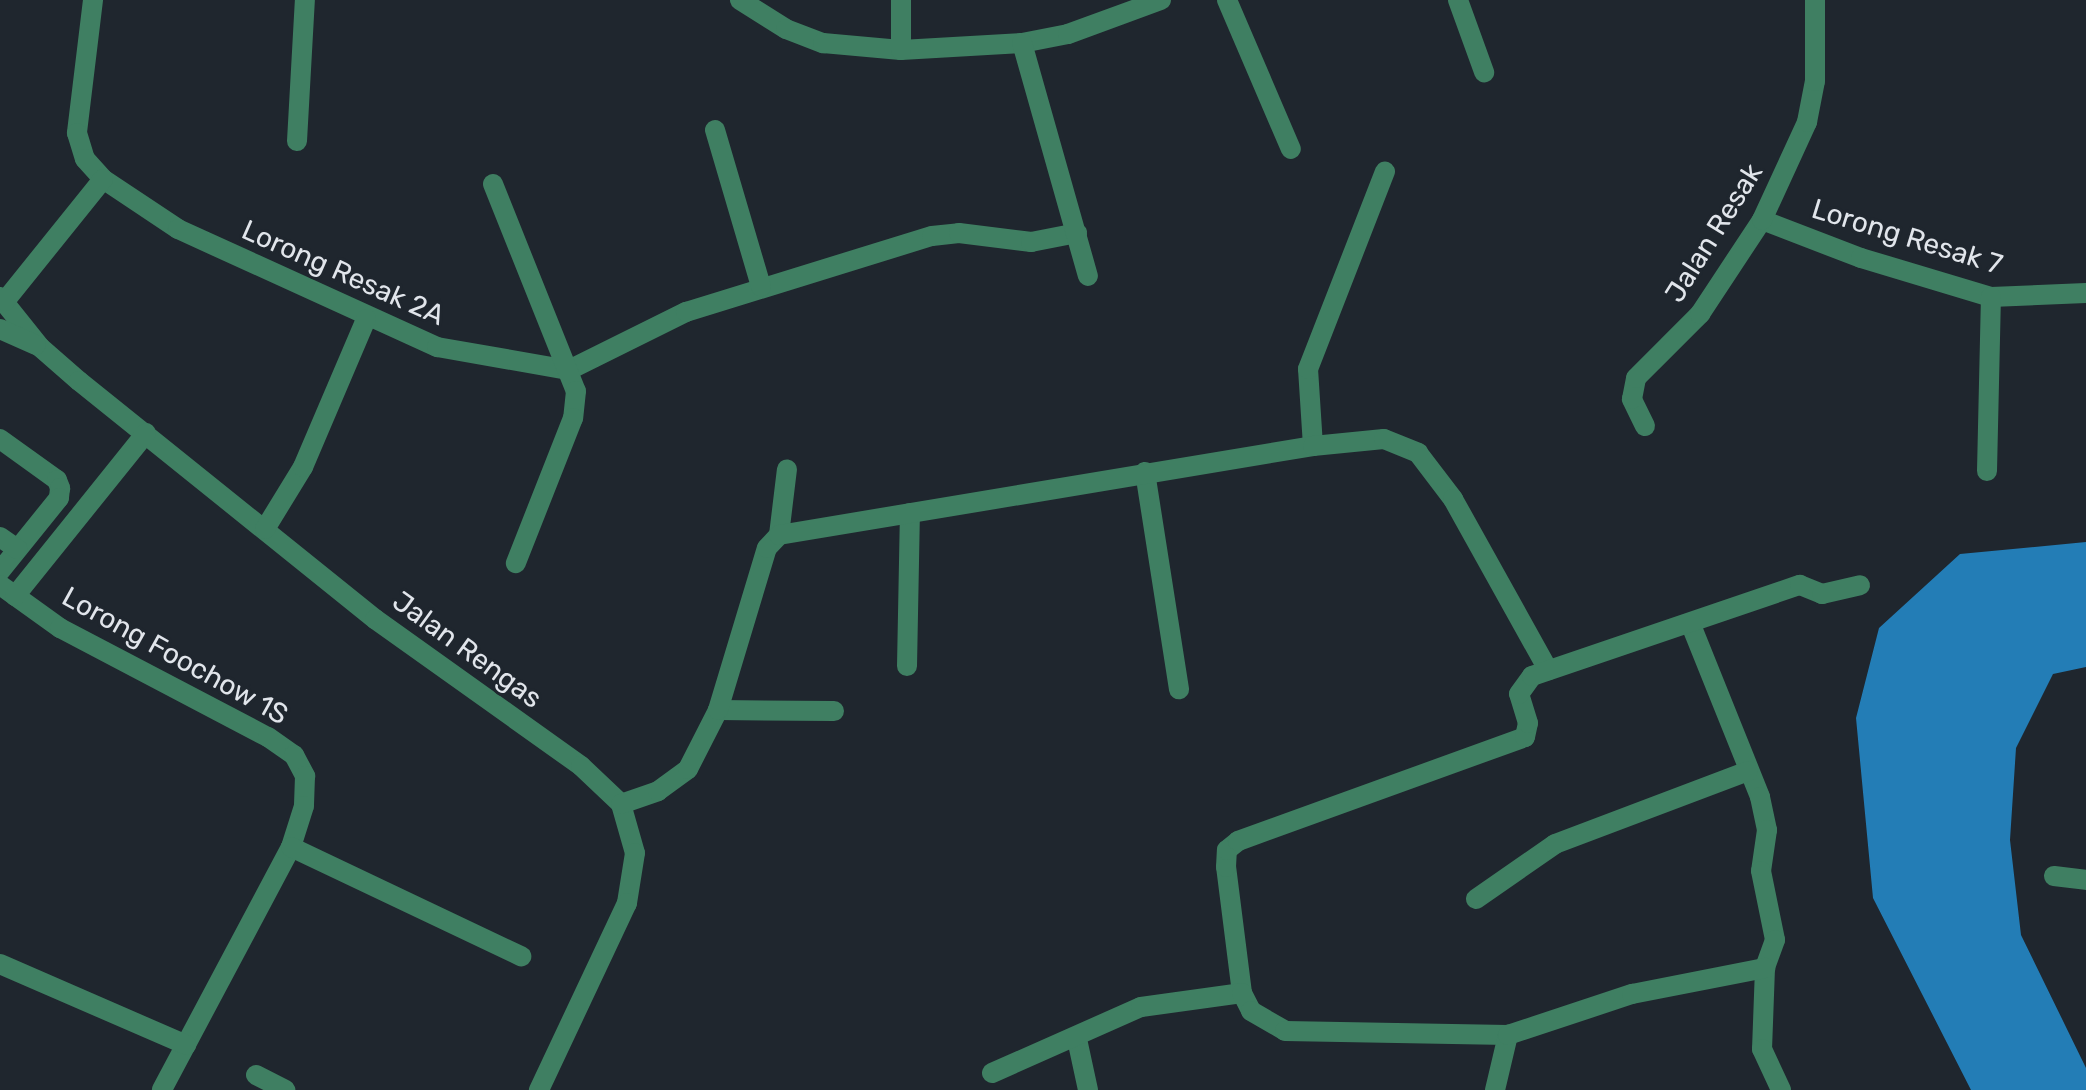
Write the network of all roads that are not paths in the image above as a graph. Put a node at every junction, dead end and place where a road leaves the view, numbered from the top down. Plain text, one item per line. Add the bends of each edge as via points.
1 (93, 0) edge
2 (305, 0) edge
3 (740, 0) edge
4 (901, 0) edge
5 (1161, 0) edge
6 (1227, 0) edge
7 (1458, 0) edge
8 (1815, 0) edge
9 (1022, 43) junction
10 (901, 50) junction
11 (1484, 72) dead end
12 (715, 130) dead end
13 (297, 141) dead end
14 (1291, 149) dead end
15 (1385, 172) dead end
16 (103, 179) junction
17 (493, 184) dead end
18 (1762, 220) junction
19 (1077, 233) junction
20 (1088, 276) dead end
21 (761, 286) junction
22 (2086, 293) edge
23 (1991, 297) junction
24 (3, 299) edge
25 (366, 319) junction
26 (0, 329) edge
27 (40, 347) junction
28 (569, 370) junction
29 (1645, 426) dead end
30 (146, 433) junction
31 (0, 439) edge
32 (1313, 446) junction
33 (787, 469) dead end
34 (1987, 471) dead end
35 (1145, 472) junction
36 (910, 513) junction
37 (265, 529) junction
38 (779, 535) junction
39 (0, 537) edge
40 (17, 549) junction
41 (516, 563) dead end
42 (0, 571) edge
43 (1860, 585) dead end
44 (7, 590) edge
45 (1691, 625) junction
46 (907, 666) dead end
47 (1548, 670) junction
48 (1179, 689) dead end
49 (718, 710) junction
50 (834, 711) dead end
51 (1748, 771) junction
52 (621, 804) junction
53 (291, 847) junction
54 (2054, 876) dead end
55 (2086, 880) edge
56 (1476, 899) dead end
57 (521, 956) dead end
58 (0, 964) edge
59 (1765, 968) junction
60 (1242, 993) junction
61 (1508, 1035) junction
62 (1077, 1039) junction
63 (186, 1045) junction
64 (992, 1073) dead end
65 (256, 1075) dead end
66 (162, 1090) edge
67 (285, 1090) edge
68 (539, 1090) edge
69 (1088, 1090) edge
70 (1495, 1090) edge
71 (1781, 1090) edge

1 - 16 street, Lorong Resak 2A via 77,133 85,159
2 - 13 street
3 - 10 street via 786,29 823,43
4 - 10 street
5 - 9 street via 1068,34
6 - 14 street
7 - 11 street
8 - 18 street, Jalan Resak via 1815,81 1807,122
9 - 10 street
9 - 19 street
12 - 21 street
15 - 32 street via 1308,369
16 - 24 street
16 - 25 street, Lorong Resak 2A via 178,229
17 - 28 street
18 - 23 street, Lorong Resak 7 via 1861,258
18 - 29 street, Jalan Resak via 1700,314 1636,378 1632,399
19 - 20 street
19 - 21 street via 1031,242 959,233 932,236
21 - 28 street via 686,312
22 - 23 street, Lorong Resak 7
23 - 34 street
24 - 27 street, Jalan Rengas
25 - 28 street, Lorong Resak 2A via 437,347
25 - 37 street via 303,467
26 - 27 street, Jalan Rengas
27 - 30 street, Jalan Rengas
28 - 41 street via 576,391 573,418
30 - 37 street, Jalan Rengas
30 - 44 street
31 - 40 street via 57,480 60,488 59,498
32 - 35 street
32 - 47 street via 1384,439 1418,453 1448,490
33 - 38 street
35 - 36 street
35 - 48 street
36 - 38 street
36 - 46 street
37 - 52 street, Jalan Rengas via 375,619 581,766
38 - 49 street via 767,548
39 - 40 street
40 - 42 street
43 - 45 street via 1822,594 1800,585
44 - 53 street, Lorong Foochow 1S via 60,628 294,755 305,776 304,806
45 - 47 street
45 - 51 street
47 - 60 street via 1521,688 1528,723 1525,737 1342,801 1227,850
49 - 50 street
49 - 52 street via 688,769 658,791
51 - 56 street via 1555,844
51 - 59 street via 1767,830 1761,871 1775,940
52 - 68 street via 635,853 627,903
53 - 57 street
53 - 63 street, Lorong Foochow 1S
54 - 55 street
58 - 63 street
59 - 61 street via 1632,994
59 - 71 street via 1762,1049
60 - 61 street via 1251,1011 1285,1031
60 - 62 street via 1141,1007 1096,1024
61 - 70 street
62 - 64 street
62 - 69 street
63 - 66 street, Lorong Foochow 1S
65 - 67 street

